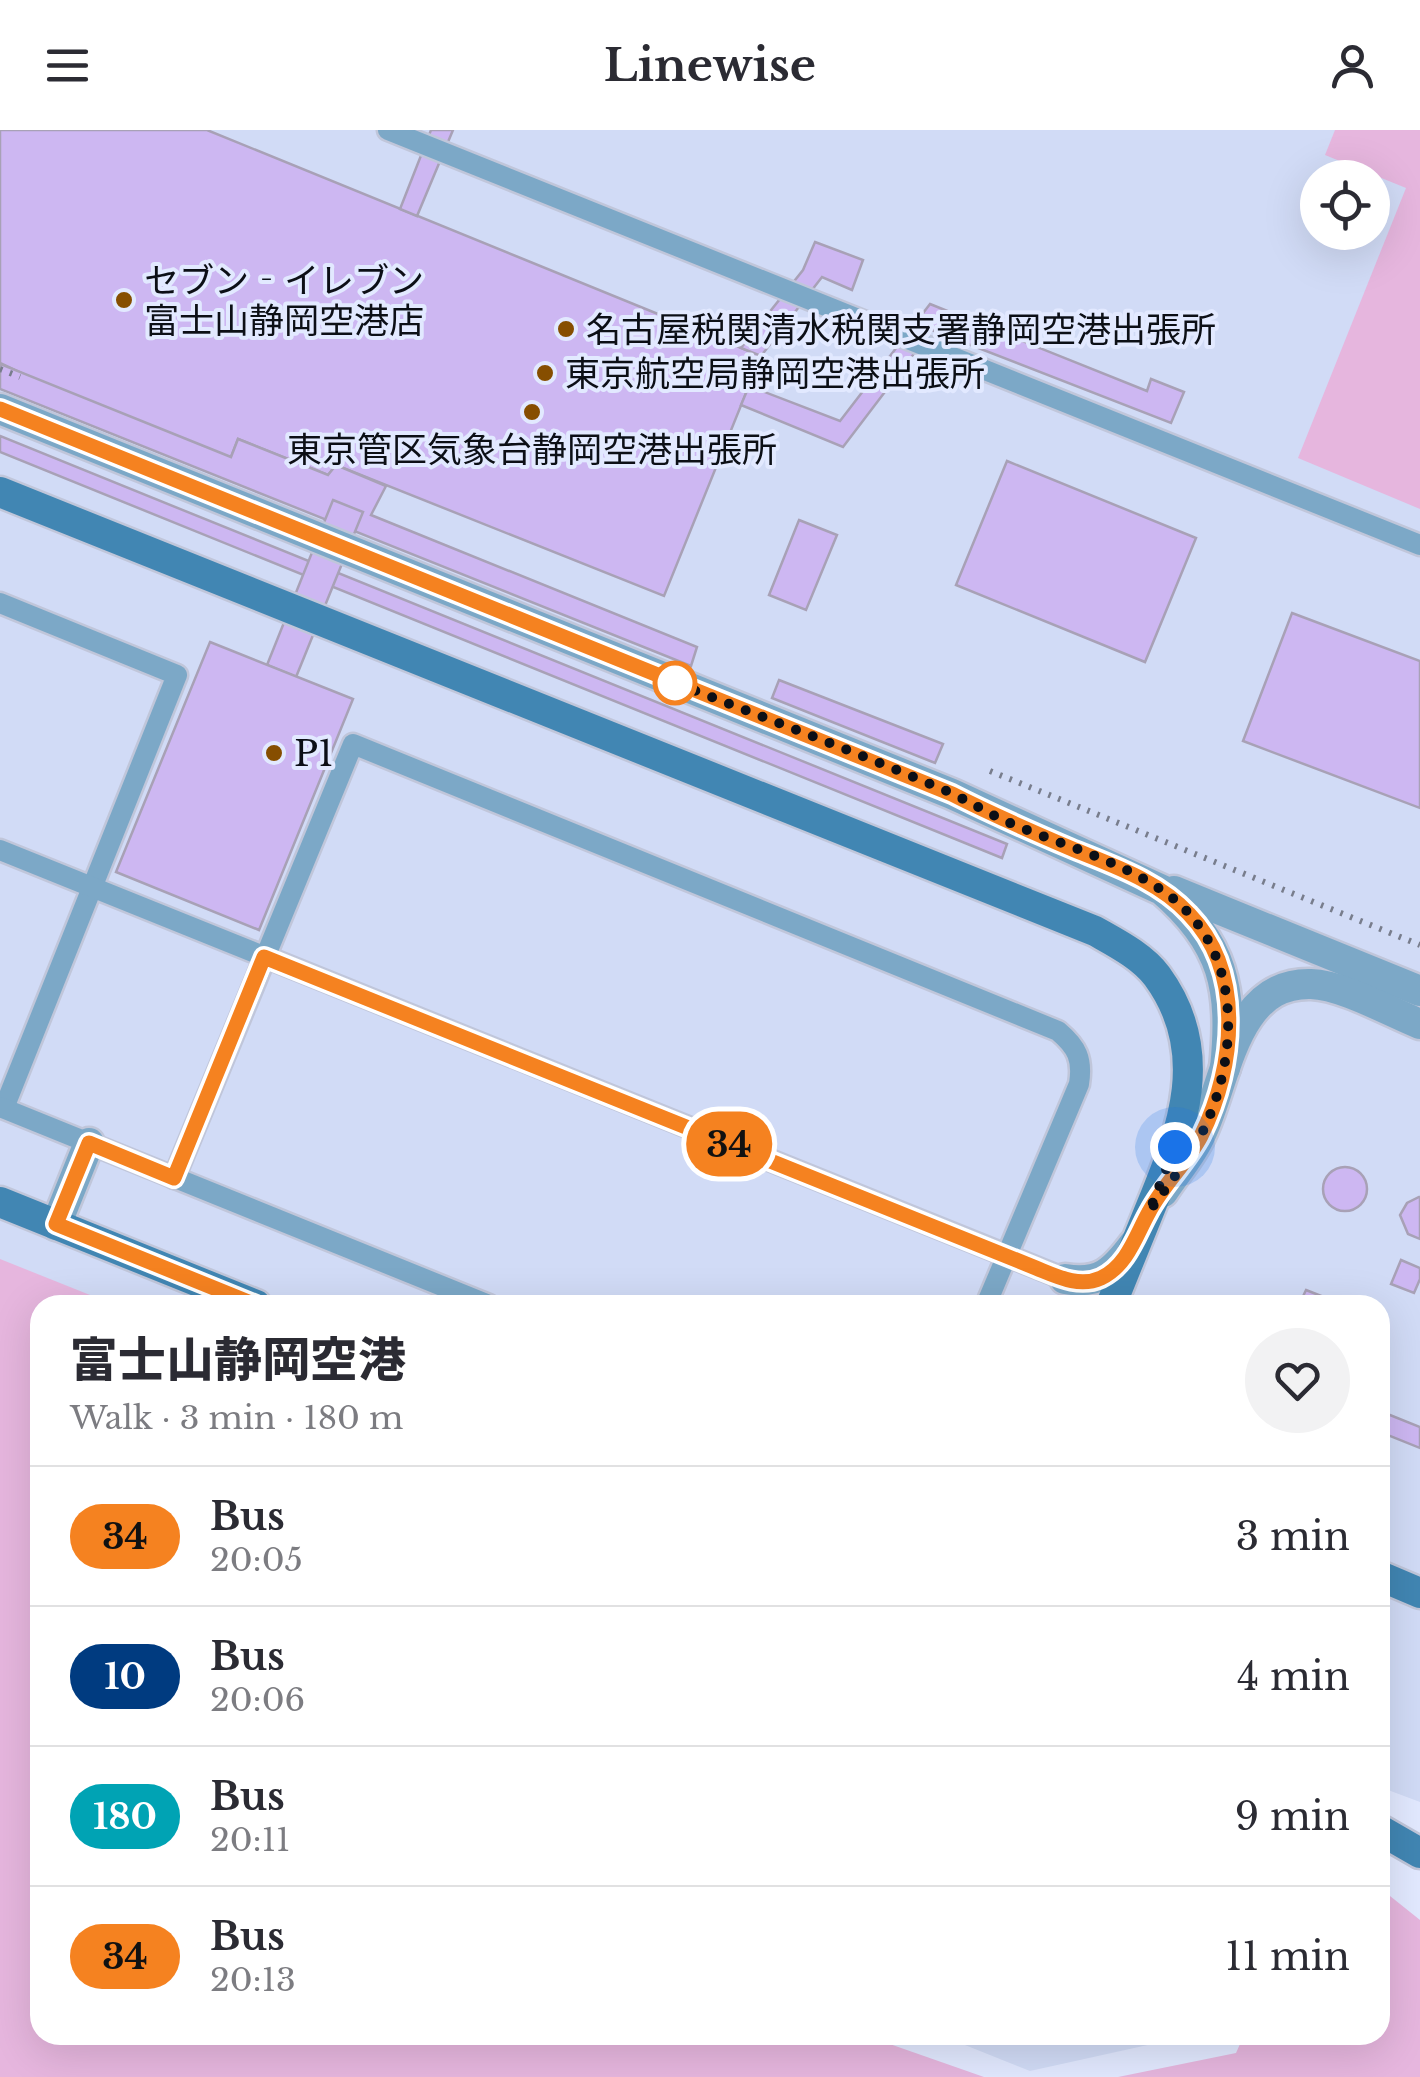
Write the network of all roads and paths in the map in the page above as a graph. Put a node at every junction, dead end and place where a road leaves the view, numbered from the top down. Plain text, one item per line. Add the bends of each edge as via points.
1 (388, 130) edge
2 (0, 409) edge
3 (0, 492) edge
4 (1420, 546) edge
5 (0, 603) edge
6 (0, 850) edge
7 (1126, 871) junction
8 (92, 887) junction
9 (264, 957) junction
10 (1420, 992) edge
11 (1420, 1024) edge
12 (1225, 1068) junction
13 (2, 1107) edge
14 (89, 1143) junction
15 (174, 1178) junction
16 (0, 1202) edge
17 (56, 1224) junction
18 (1144, 1225) junction
19 (1006, 1256) junction
20 (1065, 1280) joint
21 (231, 1295) edge
22 (464, 1295) edge
23 (990, 1295) edge
24 (1115, 1295) edge
25 (1390, 1580) edge
26 (1420, 1593) edge
27 (1390, 1836) edge
28 (1420, 1853) edge

1 - 4 lane
2 - 7 street via 952,794
3 - 18 street via 1128,950 1174,1004 1189,1076 1175,1147
5 - 8 lane via 177,675
6 - 8 lane
7 - 10 street
7 - 12 street via 1162,890 1210,940 1228,1001
8 - 9 lane
8 - 13 lane
9 - 15 lane
9 - 19 lane
9 - 19 lane via 354,744 1058,1031 1075,1046 1079,1084
11 - 12 street via 1330,988 1296,986 1254,1008
12 - 18 street via 1200,1138
13 - 14 lane
14 - 15 lane
14 - 17 street
15 - 22 lane
16 - 17 street
17 - 21 street
18 - 20 street via 1110,1273
18 - 24 street
19 - 20 lane
19 - 23 lane
25 - 26 street
27 - 28 street

